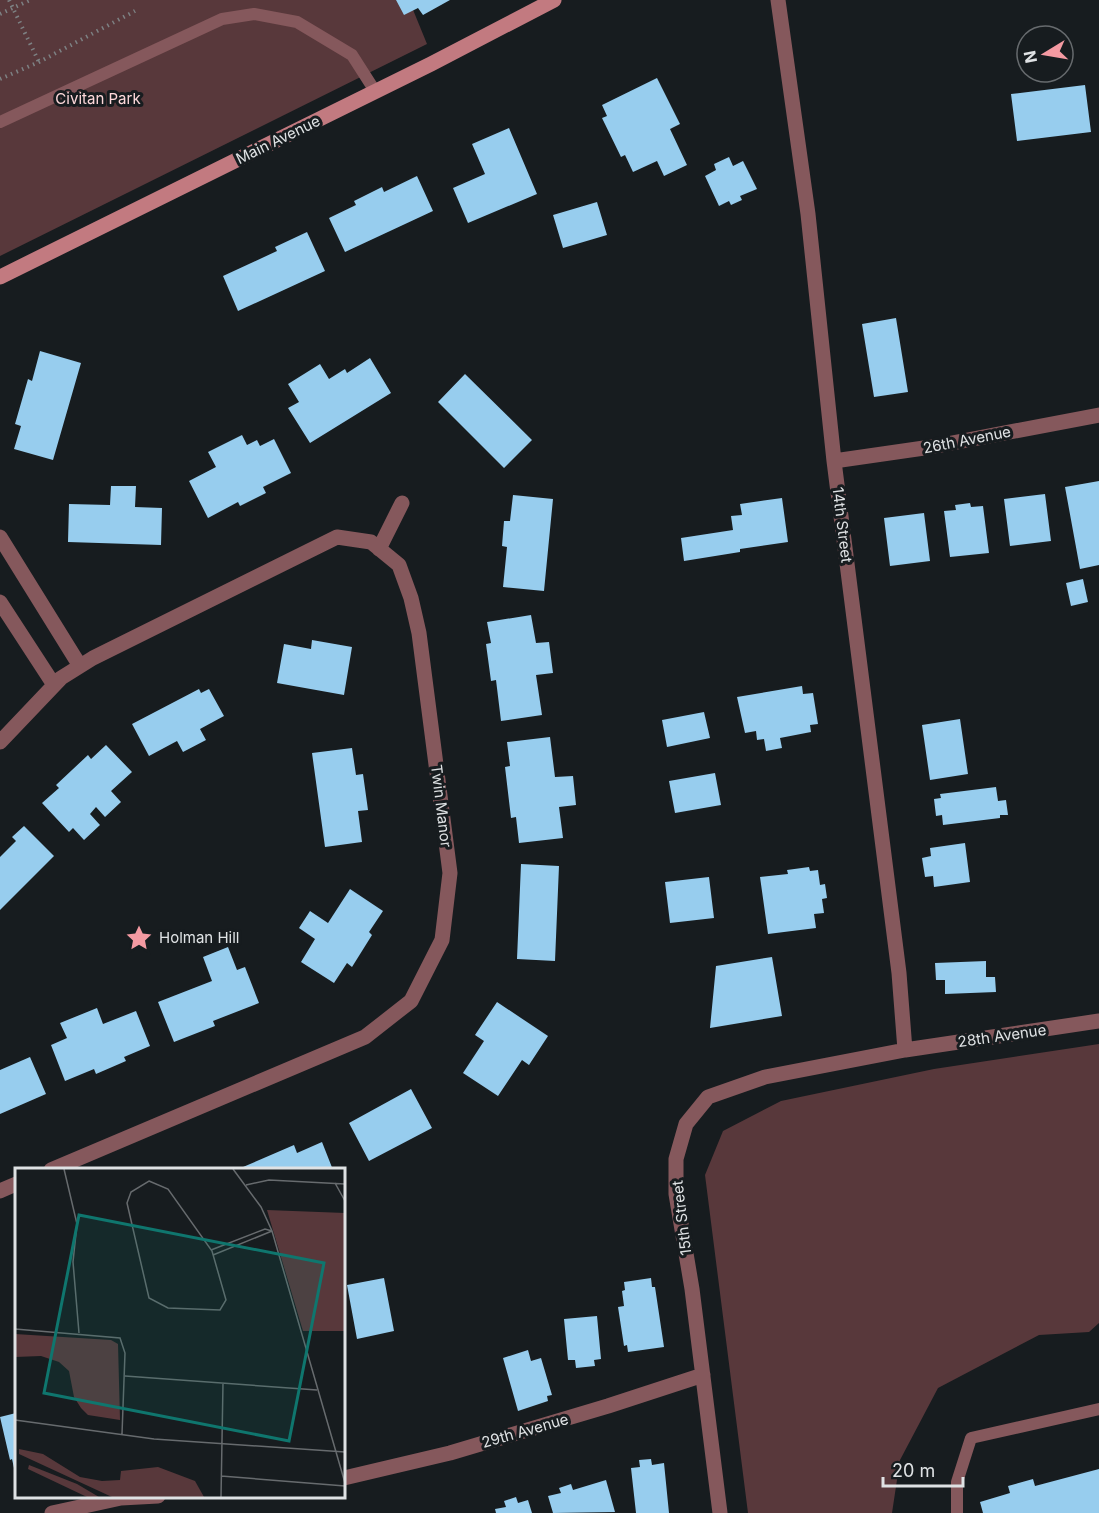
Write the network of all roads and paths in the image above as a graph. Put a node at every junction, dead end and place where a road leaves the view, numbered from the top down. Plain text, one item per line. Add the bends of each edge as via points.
1 (9, 0) edge
2 (30, 0) edge
3 (554, 0) edge
4 (778, 0) edge
5 (14, 7) junction
6 (135, 11) dead end
7 (0, 14) edge
8 (39, 62) junction
9 (0, 79) edge
10 (375, 92) junction
11 (0, 122) edge
12 (0, 277) edge
13 (1099, 415) edge
14 (834, 461) junction
15 (402, 503) dead end
16 (0, 537) edge
17 (379, 549) junction
18 (0, 602) edge
19 (80, 666) junction
20 (54, 685) junction
21 (0, 742) edge
22 (1099, 1021) edge
23 (905, 1050) junction
24 (56, 1168) edge
25 (15, 1184) edge
26 (0, 1191) edge
27 (703, 1375) junction
28 (1099, 1409) edge
29 (345, 1478) edge
30 (121, 1498) edge
31 (52, 1513) edge
32 (720, 1513) edge
33 (957, 1513) edge

1 - 5 path
2 - 5 path
3 - 10 main road, Main Avenue
4 - 14 street, 14th Street via 808,214
5 - 7 path
5 - 8 path
6 - 8 path
8 - 9 path
10 - 11 lane via 352,55 297,22 254,14 222,19
10 - 12 main road, Main Avenue
13 - 14 street, 26th Avenue
14 - 23 street, 14th Street via 899,973
15 - 17 street
16 - 19 street
17 - 19 street, Twin Manor via 371,542 337,537
17 - 24 street, Twin Manor via 399,565 419,633 450,873 442,940 411,1000 365,1037
18 - 20 street
19 - 20 street, Twin Manor
20 - 21 street, Twin Manor
22 - 23 street, 28th Avenue
23 - 27 street, 15th Street via 765,1077 708,1097 686,1124 676,1159 676,1194
25 - 26 street
27 - 29 street, 29th Avenue via 450,1453
27 - 32 street, 15th Street
28 - 33 lane via 971,1438 957,1482
30 - 31 street

